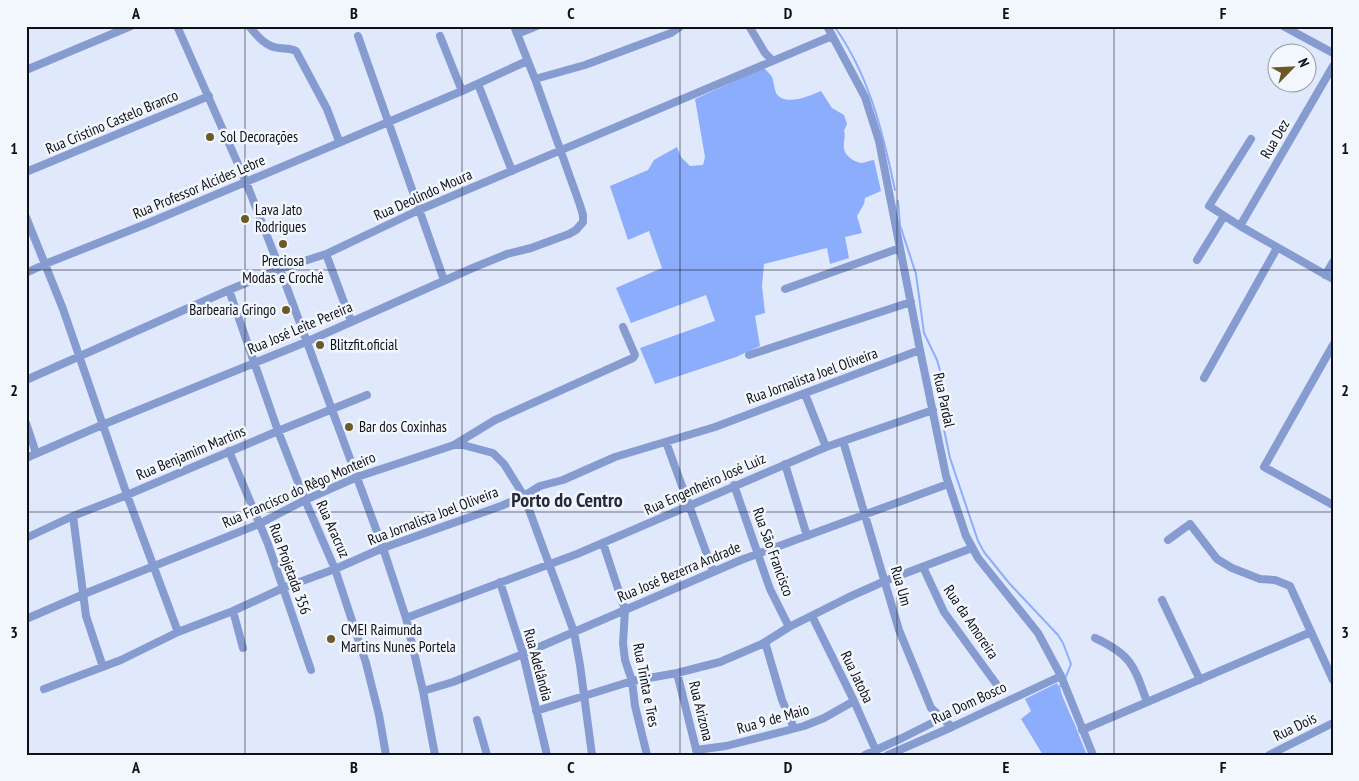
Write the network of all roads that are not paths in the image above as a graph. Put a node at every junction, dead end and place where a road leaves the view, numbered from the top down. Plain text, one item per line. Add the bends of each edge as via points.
1 (131, 26) edge
2 (177, 26) edge
3 (249, 26) edge
4 (537, 26) edge
5 (681, 26) edge
6 (748, 26) edge
7 (827, 26) edge
8 (1284, 26) edge
9 (515, 30) edge
10 (358, 36) dead end
11 (440, 36) dead end
12 (832, 36) junction
13 (1333, 53) edge
14 (772, 60) junction
15 (527, 61) junction
16 (1333, 66) edge
17 (26, 70) edge
18 (535, 79) junction
19 (478, 84) junction
20 (462, 91) junction
21 (209, 96) junction
22 (388, 122) junction
23 (1251, 140) dead end
24 (340, 141) junction
25 (560, 151) junction
26 (512, 171) junction
27 (26, 172) edge
28 (246, 182) junction
29 (419, 210) junction
30 (1224, 216) junction
31 (26, 218) edge
32 (1240, 226) junction
33 (900, 248) junction
34 (1277, 248) junction
35 (326, 254) junction
36 (1197, 260) dead end
37 (1333, 262) edge
38 (45, 264) junction
39 (280, 269) junction
40 (26, 273) edge
41 (1325, 275) junction
42 (1333, 279) edge
43 (444, 280) junction
44 (785, 289) dead end
45 (229, 290) junction
46 (911, 302) junction
47 (351, 320) junction
48 (623, 327) dead end
49 (306, 342) junction
50 (1333, 345) edge
51 (920, 350) junction
52 (748, 355) dead end
53 (78, 356) junction
54 (254, 363) junction
55 (1204, 378) dead end
56 (26, 380) edge
57 (805, 394) junction
58 (367, 395) dead end
59 (332, 410) junction
60 (933, 410) junction
61 (26, 423) edge
62 (102, 425) junction
63 (278, 430) junction
64 (843, 440) junction
65 (666, 442) junction
66 (454, 444) junction
67 (826, 446) junction
68 (229, 451) junction
69 (36, 453) junction
70 (26, 458) edge
71 (785, 464) junction
72 (357, 477) junction
73 (948, 484) junction
74 (734, 485) junction
75 (127, 495) junction
76 (524, 496) junction
77 (305, 500) junction
78 (1333, 505) edge
79 (688, 507) junction
80 (866, 515) junction
81 (73, 516) junction
82 (259, 524) junction
83 (807, 536) junction
84 (26, 538) edge
85 (1168, 540) dead end
86 (603, 543) junction
87 (384, 548) junction
88 (972, 548) junction
89 (758, 554) junction
90 (550, 564) junction
91 (154, 567) junction
92 (923, 567) junction
93 (335, 569) junction
94 (713, 571) junction
95 (885, 580) junction
96 (500, 582) junction
97 (283, 588) junction
98 (84, 594) junction
99 (1162, 600) dead end
100 (625, 610) junction
101 (233, 611) junction
102 (812, 616) junction
103 (406, 618) junction
104 (26, 619) edge
105 (788, 627) junction
106 (178, 632) junction
107 (574, 632) junction
108 (1311, 632) junction
109 (1096, 638) dead end
110 (765, 642) junction
111 (243, 648) dead end
112 (523, 654) junction
113 (104, 667) junction
114 (311, 670) dead end
115 (677, 673) junction
116 (1061, 676) junction
117 (1200, 680) junction
118 (1333, 680) edge
119 (632, 681) junction
120 (44, 689) dead end
121 (423, 691) junction
122 (584, 696) junction
123 (854, 701) junction
124 (1147, 702) junction
125 (536, 711) junction
126 (944, 718) junction
127 (477, 720) dead end
128 (1333, 723) edge
129 (952, 727) junction
130 (794, 728) junction
131 (1082, 730) junction
132 (876, 750) junction
133 (697, 752) edge
134 (386, 755) edge
135 (435, 755) edge
136 (487, 755) edge
137 (547, 755) edge
138 (592, 755) edge
139 (647, 755) edge
140 (866, 755) edge
141 (888, 755) edge
142 (1094, 755) edge
143 (1269, 755) edge

1 - 17 street
2 - 21 street
3 - 24 street via 269,45 296,51
4 - 9 street
5 - 18 street via 585,65
6 - 14 street
7 - 12 street, Rua Pardal
8 - 13 street
9 - 15 street
10 - 22 street
11 - 20 street
12 - 14 street, Rua Deolindo Moura
12 - 33 street, Rua Pardal via 865,97 872,117
14 - 25 street, Rua Deolindo Moura
15 - 18 street
15 - 19 street, Rua Professor Alcides Lebre
16 - 32 street, Rua Dez
18 - 25 street
19 - 20 street, Rua Professor Alcides Lebre
19 - 26 street
20 - 22 street, Rua Professor Alcides Lebre
21 - 27 street, Rua Cristino Castelo Branco
21 - 28 street
22 - 24 street, Rua Professor Alcides Lebre
22 - 29 street
23 - 30 street via 1209,206
24 - 28 street, Rua Professor Alcides Lebre
25 - 26 street, Rua Deolindo Moura
25 - 43 street, Rua José Leite Pereira via 583,215 576,230
26 - 29 street, Rua Deolindo Moura
28 - 38 street, Rua Professor Alcides Lebre
28 - 39 street
29 - 35 street, Rua Deolindo Moura
29 - 43 street
30 - 32 street
30 - 36 street
31 - 38 street
32 - 34 street
33 - 44 street
33 - 46 street, Rua Pardal
34 - 41 street
34 - 55 street
35 - 39 street, Rua Deolindo Moura
35 - 47 street
37 - 41 street
38 - 40 street, Rua Professor Alcides Lebre
38 - 53 street
39 - 45 street, Rua Deolindo Moura
39 - 49 street
41 - 42 street
43 - 47 street, Rua José Leite Pereira
45 - 53 street, Rua Deolindo Moura
45 - 54 street, Rua Aracruz
46 - 51 street, Rua Pardal
46 - 52 street
47 - 49 street, Rua José Leite Pereira
48 - 66 street, Rua Francisco do Rêgo Monteiro via 635,357 495,420
49 - 54 street, Rua José Leite Pereira
49 - 59 street
50 - 78 street via 1264,466
51 - 57 street, Rua Jornalista Joel Oliveira
51 - 60 street, Rua Pardal
53 - 56 street, Rua Deolindo Moura
53 - 62 street
54 - 62 street, Rua José Leite Pereira
54 - 63 street, Rua Aracruz
57 - 65 street, Rua Jornalista Joel Oliveira
57 - 67 street
58 - 59 street, Rua Benjamim Martins
59 - 63 street, Rua Benjamim Martins
59 - 72 street
60 - 64 street, Rua Engenheiro José Luiz
60 - 73 street, Rua Pardal
61 - 69 street
62 - 69 street, Rua José Leite Pereira
62 - 75 street
63 - 68 street, Rua Benjamim Martins
63 - 77 street, Rua Aracruz
64 - 67 street, Rua Engenheiro José Luiz
64 - 80 street, Rua Um
65 - 76 street, Rua Jornalista Joel Oliveira via 616,457 563,480 540,486
65 - 79 street
66 - 72 street, Rua Francisco do Rêgo Monteiro
66 - 76 street via 493,453
67 - 71 street, Rua Engenheiro José Luiz
68 - 75 street, Rua Benjamim Martins
68 - 82 street, Rua Projetada 356
69 - 70 street, Rua José Leite Pereira
71 - 74 street, Rua Engenheiro José Luiz
71 - 83 street
72 - 77 street, Rua Francisco do Rêgo Monteiro
72 - 87 street
73 - 80 street, Rua José Bezerra Andrade
73 - 88 street, Rua Pardal
74 - 79 street, Rua Engenheiro José Luiz
74 - 89 street, Rua São Francisco
75 - 81 street, Rua Benjamim Martins
75 - 91 street
76 - 87 street, Rua Jornalista Joel Oliveira
76 - 90 street
77 - 82 street, Rua Francisco do Rêgo Monteiro
77 - 93 street, Rua Aracruz
79 - 86 street, Rua Engenheiro José Luiz
79 - 94 street
80 - 83 street, Rua José Bezerra Andrade
80 - 95 street, Rua Um
81 - 84 street, Rua Benjamim Martins
81 - 98 street
82 - 91 street, Rua Francisco do Rêgo Monteiro
82 - 97 street, Rua Projetada 356
83 - 89 street, Rua José Bezerra Andrade
85 - 108 street via 1190,524 1217,560 1260,580 1275,580 1290,586
86 - 90 street, Rua Engenheiro José Luiz
86 - 100 street, Rua Trinta e Tres
87 - 93 street, Rua Jornalista Joel Oliveira
87 - 103 street
88 - 92 street
88 - 116 street, Rua Pardal via 1038,632
89 - 94 street, Rua José Bezerra Andrade
89 - 105 street, Rua São Francisco
90 - 96 street, Rua Engenheiro José Luiz
90 - 107 street
91 - 98 street, Rua Francisco do Rêgo Monteiro
91 - 106 street
92 - 95 street
92 - 126 street, Rua da Amoreira via 944,612 1000,689
93 - 97 street, Rua Jornalista Joel Oliveira
93 - 134 street, Rua Aracruz via 366,663
94 - 100 street, Rua José Bezerra Andrade
95 - 102 street
95 - 126 street, Rua Um via 907,654 931,708
96 - 103 street, Rua Engenheiro José Luiz
96 - 112 street, Rua Adelândia
97 - 101 street, Rua Jornalista Joel Oliveira
97 - 114 street, Rua Projetada 356
98 - 104 street, Rua Francisco do Rêgo Monteiro
98 - 113 street via 86,616
99 - 117 street
100 - 107 street, Rua José Bezerra Andrade
100 - 119 street, Rua Trinta e Tres via 623,644
101 - 106 street, Rua Jornalista Joel Oliveira
101 - 111 street
102 - 105 street
102 - 123 street, Rua Jatoba
103 - 121 street
105 - 110 street
106 - 113 street, Rua Jornalista Joel Oliveira
107 - 112 street, Rua José Bezerra Andrade
107 - 122 street
108 - 117 street
108 - 118 street
109 - 124 street via 1127,657
110 - 115 street via 720,662
110 - 130 street
112 - 121 street, Rua José Bezerra Andrade
112 - 125 street, Rua Adelândia
113 - 120 street, Rua Jornalista Joel Oliveira
115 - 119 street
115 - 133 street, Rua Arizona
116 - 129 street, Rua Dom Bosco
116 - 131 street, Rua Pardal
117 - 124 street
119 - 122 street
119 - 139 street, Rua Trinta e Tres via 634,706
121 - 135 street
122 - 125 street
122 - 138 street
123 - 130 street, Rua 9 de Maio via 824,718
123 - 132 street, Rua Jatoba
124 - 131 street
125 - 137 street, Rua Adelândia
126 - 129 street, Rua Um
126 - 132 street
127 - 136 street
128 - 143 street, Rua Dois
129 - 141 street, Rua Dom Bosco
130 - 133 street, Rua 9 de Maio
131 - 142 street, Rua Pardal
132 - 140 street

